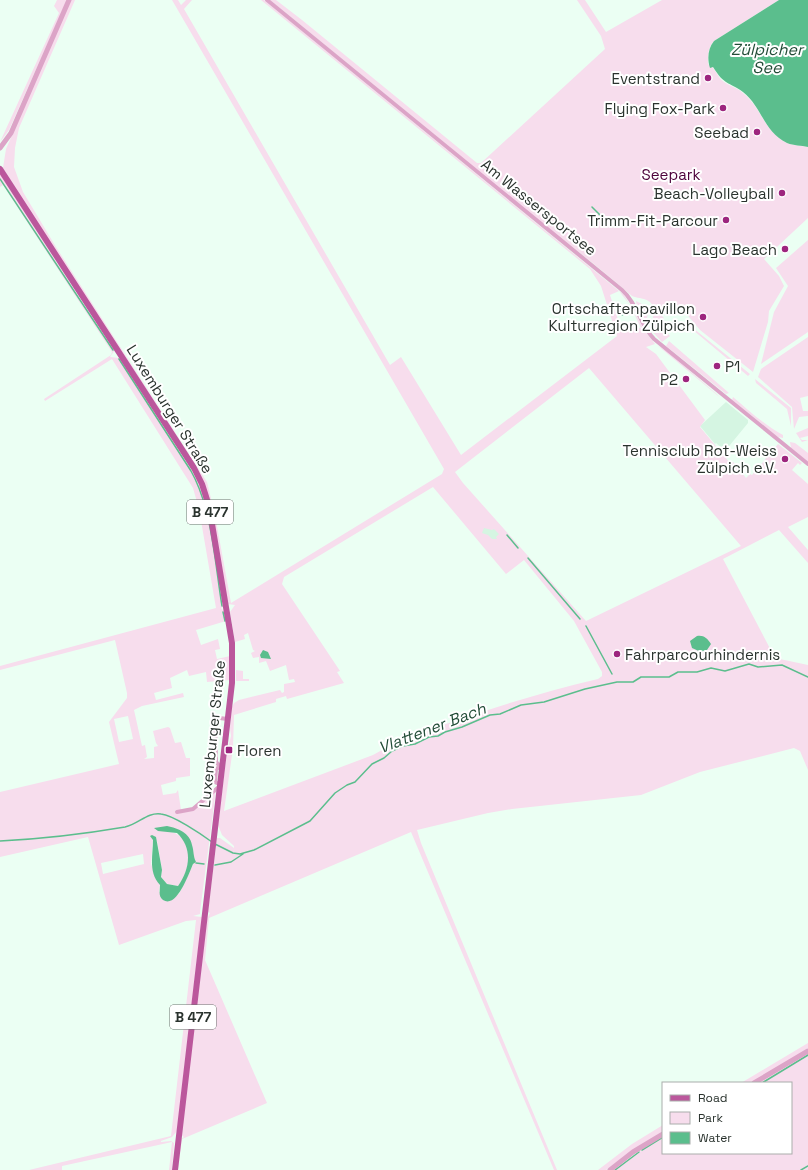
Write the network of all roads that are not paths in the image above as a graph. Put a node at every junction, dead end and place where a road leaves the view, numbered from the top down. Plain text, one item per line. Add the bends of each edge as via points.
1 (69, 0) edge
2 (267, 0) edge
3 (0, 148) edge
4 (0, 169) edge
5 (808, 464) edge
6 (228, 719) junction
7 (222, 766) junction
8 (221, 785) junction
9 (177, 812) dead end
10 (808, 1051) edge
11 (756, 1082) edge
12 (662, 1135) edge
13 (175, 1170) edge
14 (610, 1170) edge

1 - 3 street via 11,132
2 - 5 street, Am Wassersportsee via 622,290 631,299 654,339
4 - 6 main road, Luxemburger Straße / B 477 via 202,484 209,506 232,643 233,670
6 - 7 main road, Luxemburger Straße / B 477
6 - 7 street via 219,718 215,723 216,762
7 - 8 main road, Luxemburger Straße / B 477
8 - 9 street via 193,809
8 - 13 main road, Luxemburger Straße / B 477
10 - 11 street
12 - 14 street

